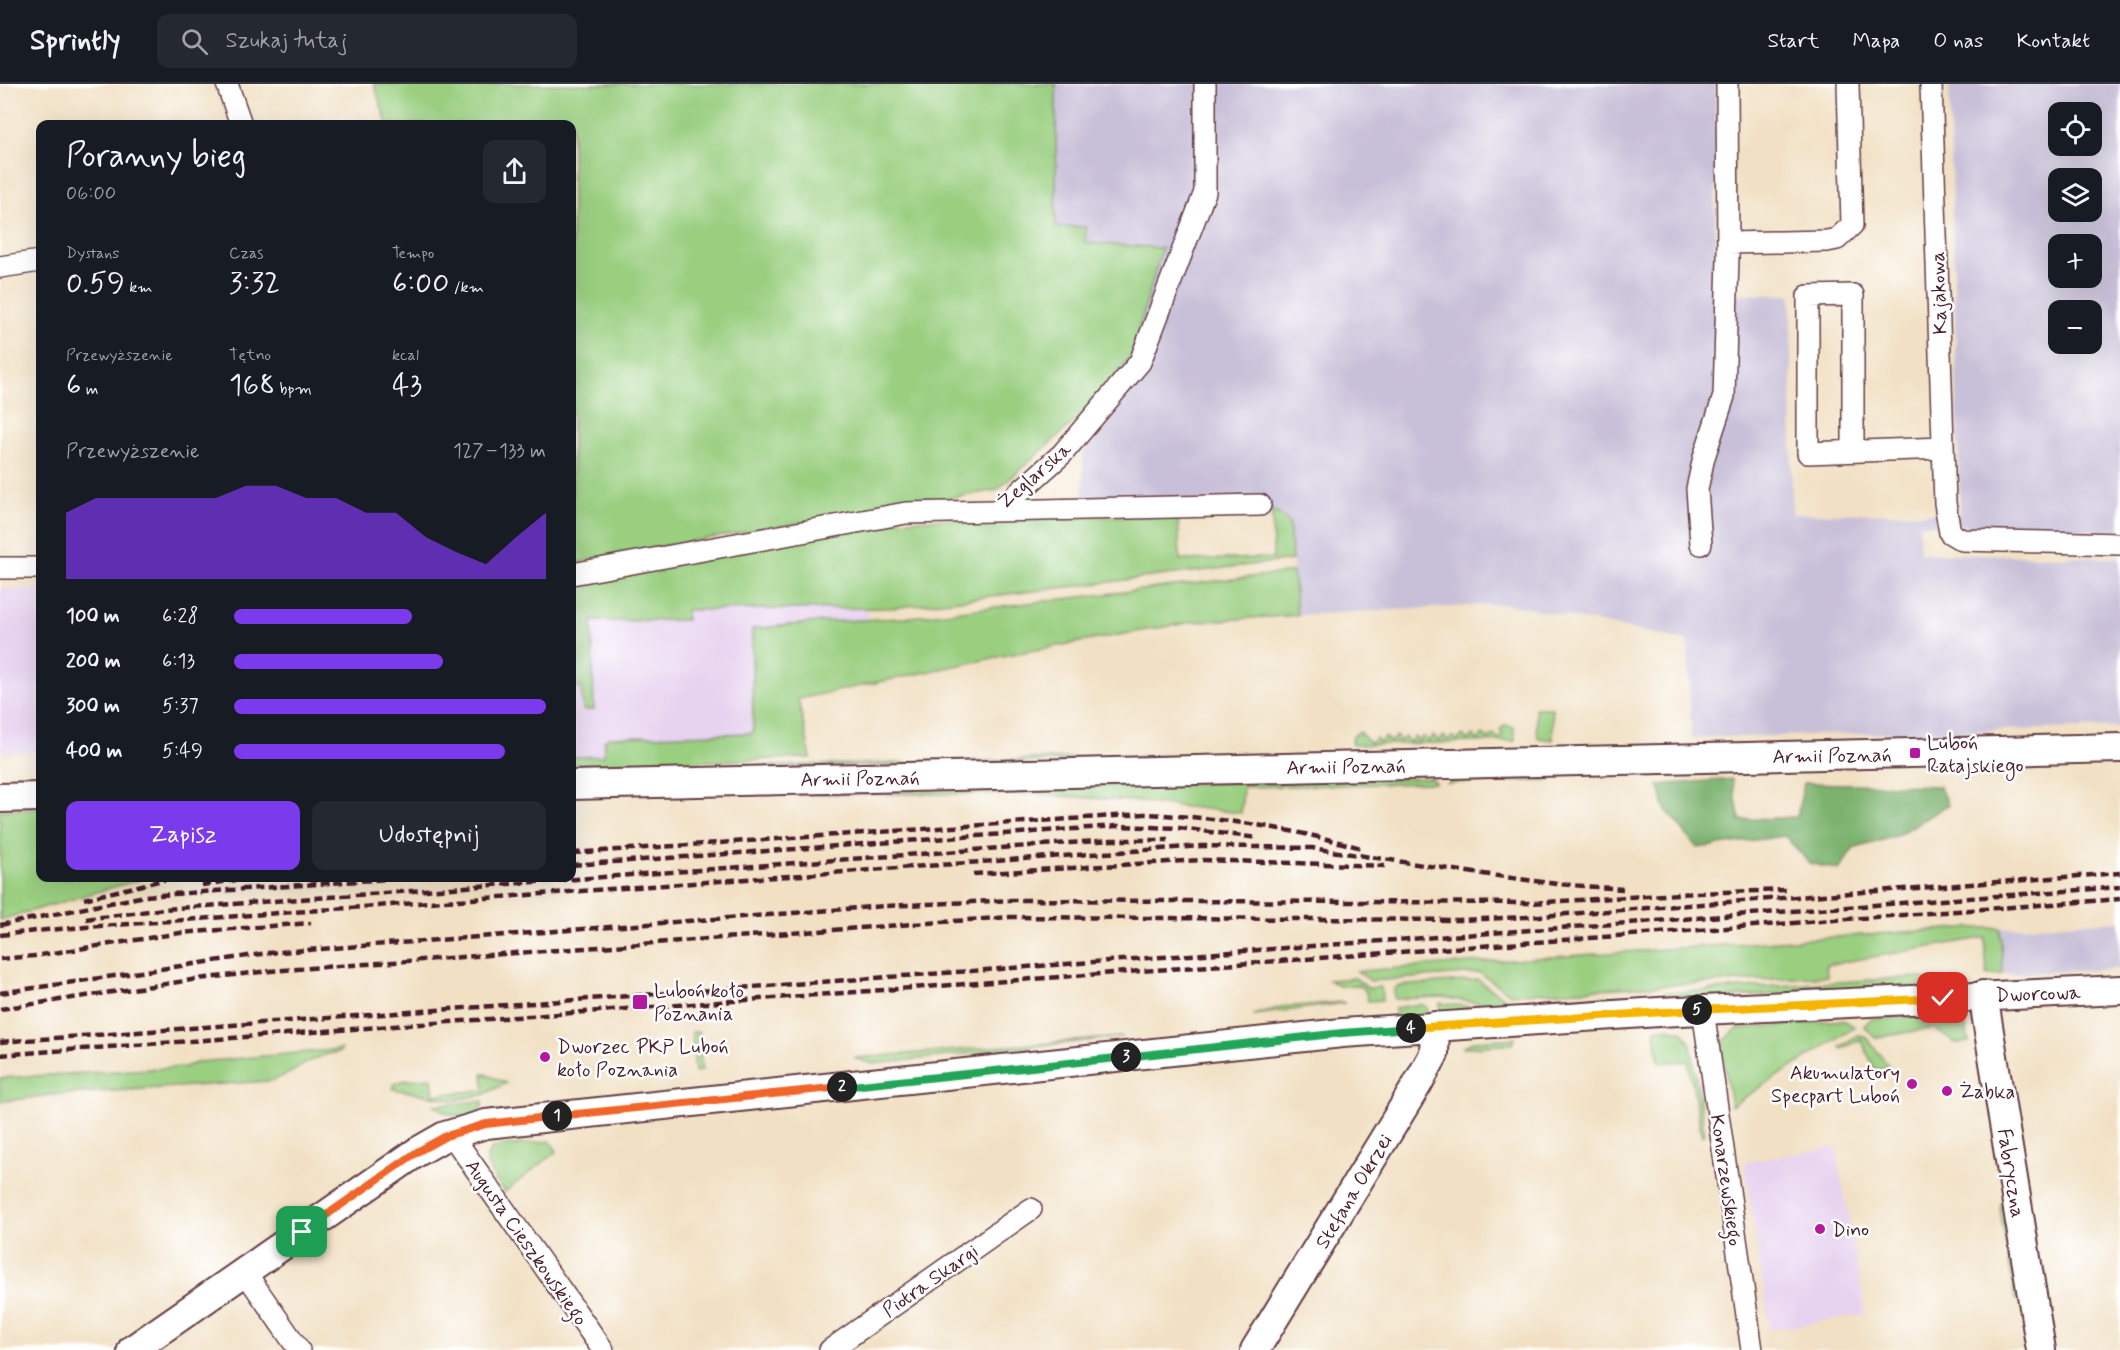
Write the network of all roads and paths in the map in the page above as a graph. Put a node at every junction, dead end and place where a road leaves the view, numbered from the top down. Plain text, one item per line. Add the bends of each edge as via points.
1 (227, 84) edge
2 (1205, 84) edge
3 (1727, 84) edge
4 (1848, 84) edge
5 (1931, 84) edge
6 (240, 120) edge
7 (1728, 243) junction
8 (36, 262) edge
9 (0, 267) edge
10 (1944, 448) junction
11 (1853, 451) junction
12 (1260, 505) dead end
13 (998, 511) junction
14 (1701, 544) dead end
15 (2120, 544) edge
16 (0, 568) edge
17 (36, 568) edge
18 (576, 573) edge
19 (2120, 748) edge
20 (576, 785) edge
21 (36, 797) edge
22 (0, 798) edge
23 (2120, 990) edge
24 (1983, 995) junction
25 (1703, 1010) junction
26 (1435, 1026) junction
27 (451, 1134) junction
28 (1031, 1209) dead end
29 (244, 1272) junction
30 (132, 1350) edge
31 (299, 1350) edge
32 (603, 1350) edge
33 (830, 1350) edge
34 (1255, 1350) edge
35 (1752, 1350) edge
36 (2041, 1350) edge

1 - 6 street
2 - 13 street, Żeglarska via 1205,192 1140,362 1062,454
3 - 7 street
4 - 7 street via 1852,225 1827,241
5 - 10 street, Kajakowa
7 - 14 street via 1724,396 1698,482
8 - 9 street
10 - 11 street
10 - 15 street, Kajakowa via 1950,533 1962,540
11 - 11 street via 1808,453 1808,296 1852,295
12 - 13 street
13 - 18 street, Żeglarska via 894,514
16 - 17 street
19 - 20 street, Armii Poznań
21 - 22 street
23 - 24 street, Dworcowa
24 - 25 street, Dworcowa
24 - 36 street, Fabryczna
25 - 26 street, Dworcowa
25 - 35 street, Konarzewskiego
26 - 27 street, Dworcowa via 523,1119
26 - 34 street, Stefana Okrzei via 1434,1054 1417,1085
27 - 29 street, Dworcowa via 417,1152
27 - 32 street, Augusta Cieszkowskiego
28 - 33 street, Piotra Skargi
29 - 30 street, Dworcowa
29 - 31 street

